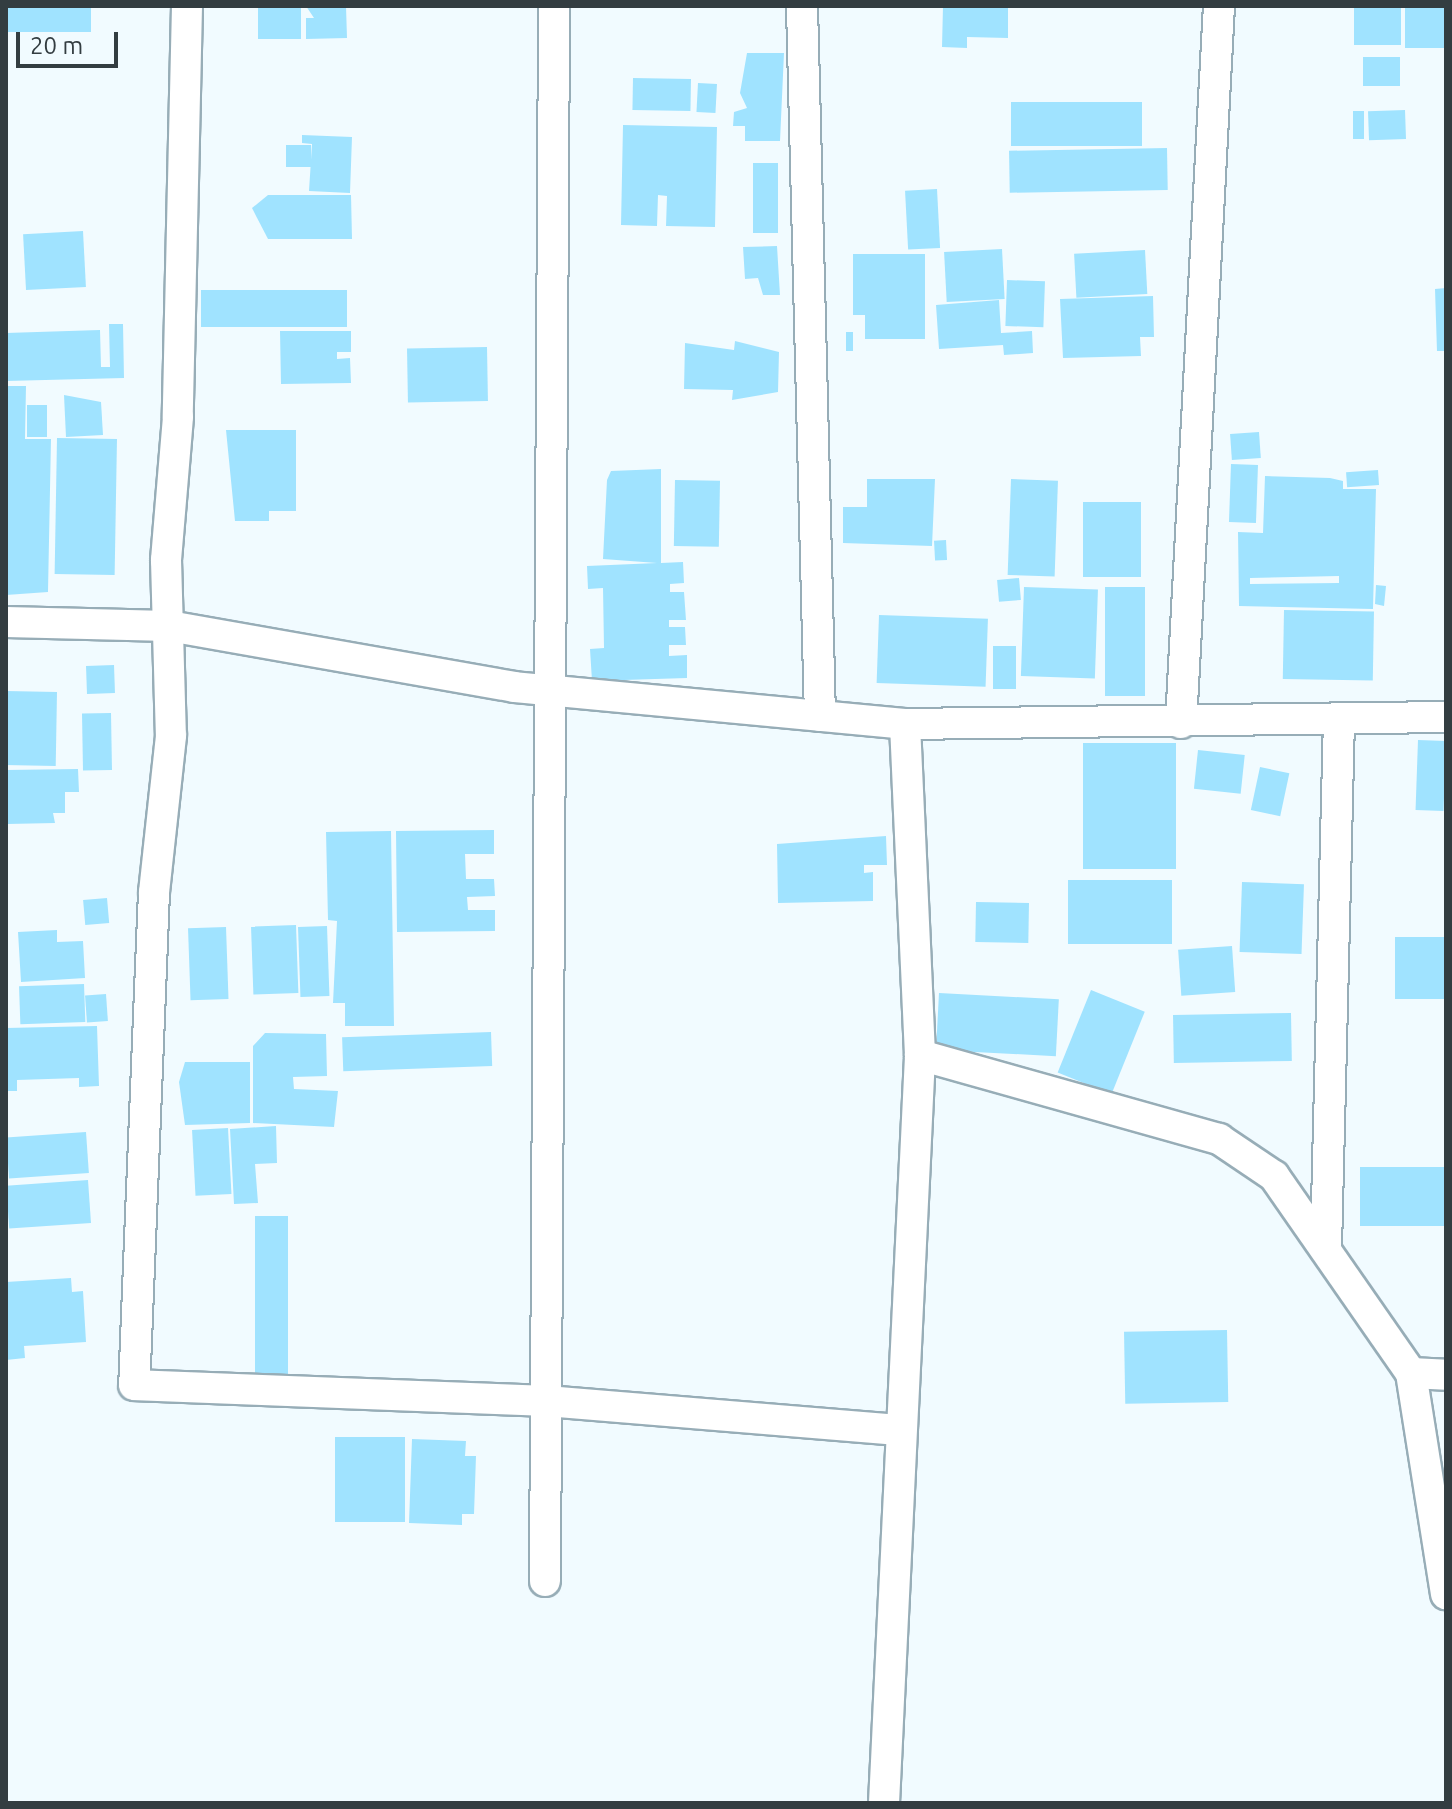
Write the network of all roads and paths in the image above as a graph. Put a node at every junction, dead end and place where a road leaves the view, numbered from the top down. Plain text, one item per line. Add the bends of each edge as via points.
1 (187, 6) edge
2 (554, 6) edge
3 (802, 6) edge
4 (1219, 6) edge
5 (6, 622) edge
6 (169, 626) junction
7 (552, 691) junction
8 (820, 716) junction
9 (1446, 717) edge
10 (1339, 719) junction
11 (1181, 723) junction
12 (905, 724) junction
13 (920, 1055) junction
14 (1326, 1247) junction
15 (1411, 1373) junction
16 (1446, 1375) edge
17 (546, 1401) junction
18 (899, 1430) junction
19 (545, 1581) dead end
20 (1446, 1594) edge
21 (884, 1803) edge

1 - 6 street
2 - 7 street
3 - 8 street
4 - 11 street
5 - 6 street
6 - 7 street
6 - 17 street via 171,736 154,892 134,1385
7 - 8 street
7 - 17 street
8 - 12 street
9 - 10 street
10 - 11 street
10 - 14 street
11 - 12 street
12 - 13 street
13 - 14 street via 1219,1139 1274,1176
13 - 18 street
14 - 15 street
15 - 16 street
15 - 20 street
17 - 18 street
17 - 19 street
18 - 21 street

